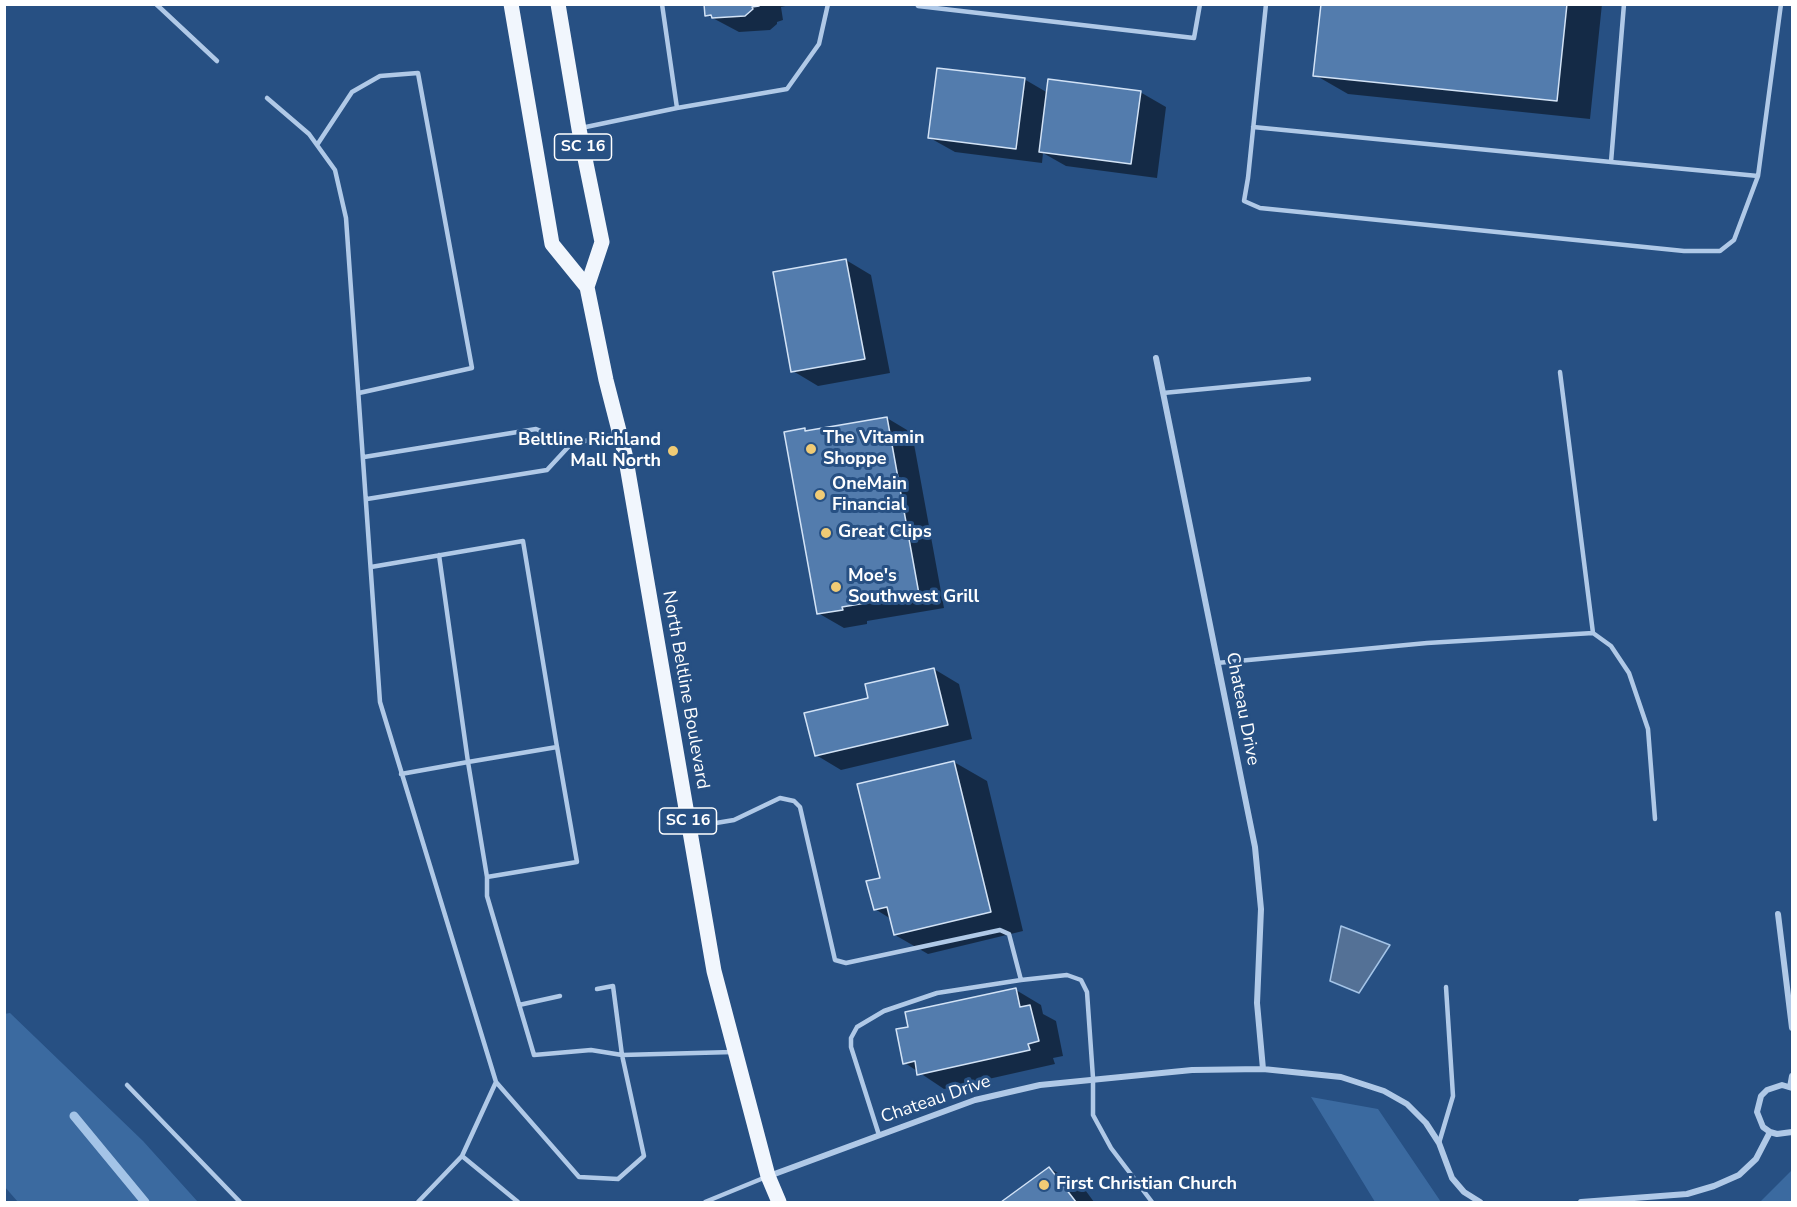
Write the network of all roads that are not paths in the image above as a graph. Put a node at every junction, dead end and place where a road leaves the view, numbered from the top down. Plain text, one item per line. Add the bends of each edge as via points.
1 (156, 4) edge
2 (511, 4) edge
3 (558, 4) edge
4 (662, 4) edge
5 (828, 4) edge
6 (917, 4) edge
7 (1200, 4) edge
8 (1266, 4) edge
9 (1624, 4) edge
10 (1781, 4) edge
11 (217, 61) dead end
12 (267, 98) dead end
13 (677, 108) junction
14 (1253, 127) junction
15 (579, 129) junction
16 (317, 145) junction
17 (1611, 162) junction
18 (1758, 176) junction
19 (587, 287) junction
20 (1156, 358) dead end
21 (1560, 372) dead end
22 (1309, 379) dead end
23 (359, 393) junction
24 (1163, 393) junction
25 (619, 434) junction
26 (571, 444) junction
27 (364, 457) junction
28 (367, 500) junction
29 (439, 555) junction
30 (371, 567) junction
31 (1593, 633) junction
32 (1217, 663) junction
33 (557, 747) junction
34 (468, 762) junction
35 (401, 774) junction
36 (1655, 819) dead end
37 (689, 828) junction
38 (487, 877) junction
39 (1778, 914) dead end
40 (1021, 980) junction
41 (1446, 987) dead end
42 (597, 989) dead end
43 (560, 996) dead end
44 (519, 1005) junction
45 (1792, 1028) edge
46 (736, 1052) junction
47 (622, 1055) junction
48 (1263, 1069) junction
49 (1792, 1077) edge
50 (1093, 1078) junction
51 (496, 1082) junction
52 (127, 1085) dead end
53 (1791, 1088) edge
54 (1770, 1132) junction
55 (1792, 1132) edge
56 (879, 1135) junction
57 (1439, 1143) junction
58 (462, 1156) junction
59 (768, 1176) junction
60 (240, 1203) edge
61 (418, 1203) edge
62 (518, 1203) edge
63 (705, 1203) edge
64 (779, 1203) edge
65 (1152, 1203) edge
66 (1480, 1203) edge
67 (1581, 1203) edge

1 - 11 lane
2 - 19 main road, North Beltline Boulevard / SC 16 via 552,244
3 - 15 main road, SC 16
4 - 13 lane
5 - 13 lane via 819,44 788,89
6 - 7 lane via 1194,38
8 - 14 lane
9 - 17 lane
10 - 18 lane
12 - 16 lane
13 - 15 lane
14 - 17 lane
14 - 18 lane via 1244,201 1260,208 1684,251 1720,251 1734,240
15 - 19 main road, SC 16 via 603,242
16 - 23 lane via 335,170 346,218
16 - 23 lane via 351,92 380,75 418,73 472,368
17 - 18 lane
19 - 25 main road, North Beltline Boulevard / SC 16
20 - 24 street, Chateau Drive
21 - 31 lane
22 - 24 lane
23 - 27 lane
24 - 32 street, Chateau Drive
25 - 26 lane
25 - 37 main road, North Beltline Boulevard / SC 16
26 - 27 lane via 536,429
26 - 28 lane via 547,470
27 - 28 lane
28 - 30 lane
29 - 30 lane
29 - 33 lane via 523,541
29 - 34 lane
30 - 35 lane via 380,702
31 - 32 lane via 1427,643
31 - 36 lane via 1611,646 1629,674 1648,729
32 - 48 street, Chateau Drive via 1256,857 1262,909 1257,1003
33 - 34 lane
33 - 38 lane via 577,862
34 - 35 lane
34 - 38 lane
35 - 51 lane
37 - 40 lane via 734,820 780,798 794,801 800,807 835,960 846,963 1000,930 1009,934
37 - 46 main road, North Beltline Boulevard / SC 16 via 714,971
38 - 44 lane via 488,896
39 - 45 street
40 - 50 lane via 1067,975 1082,980 1087,992
40 - 56 lane via 937,993 884,1011 857,1027 851,1047
41 - 57 lane via 1453,1096
42 - 47 lane via 613,986
43 - 44 lane
44 - 47 lane via 534,1055 591,1050
46 - 47 lane
46 - 59 main road, North Beltline Boulevard / SC 16
47 - 51 lane via 644,1156 618,1179 579,1177
48 - 50 street, Chateau Drive
48 - 57 street, Chateau Drive via 1341,1077 1384,1091 1407,1104
49 - 53 street
50 - 56 street, Chateau Drive via 975,1100
50 - 65 lane via 1093,1115
51 - 58 lane
52 - 60 lane
53 - 54 street via 1774,1087 1761,1096 1756,1112
54 - 55 street
54 - 67 street via 1756,1159 1739,1174 1714,1186 1687,1194
56 - 59 street, Chateau Drive
57 - 66 street, Chateau Drive via 1452,1178
58 - 61 lane
58 - 62 lane
59 - 63 lane
59 - 64 main road, North Beltline Boulevard / SC 16

